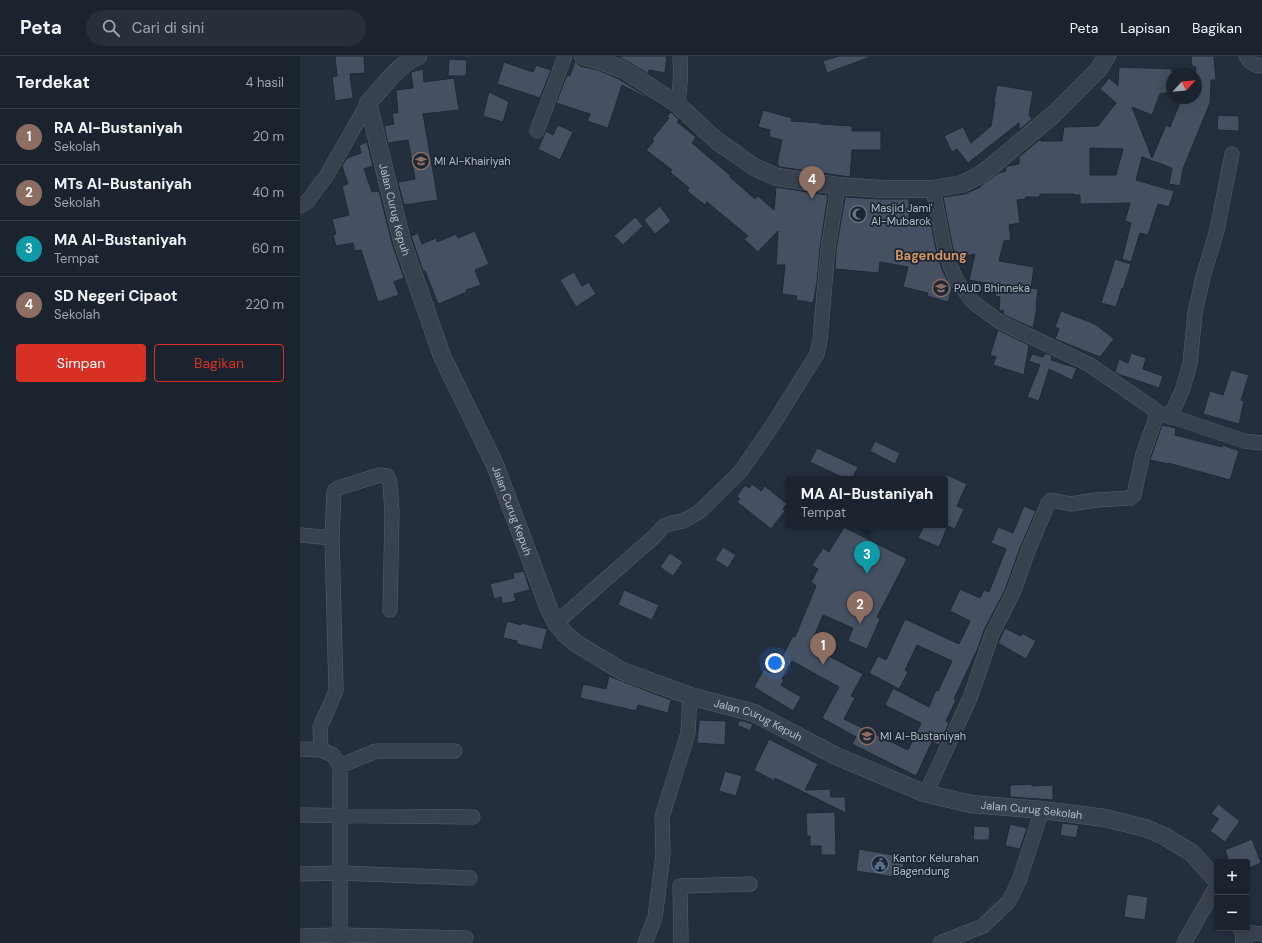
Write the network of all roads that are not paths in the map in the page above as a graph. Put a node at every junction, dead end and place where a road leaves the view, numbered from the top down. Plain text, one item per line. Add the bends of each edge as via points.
1 (418, 56) edge
2 (565, 56) edge
3 (583, 56) edge
4 (680, 56) edge
5 (1107, 56) edge
6 (1246, 56) edge
7 (1262, 66) edge
8 (368, 103) junction
9 (677, 104) junction
10 (537, 131) dead end
11 (1232, 154) dead end
12 (838, 186) junction
13 (933, 189) junction
14 (300, 206) edge
15 (1164, 414) junction
16 (1262, 443) edge
17 (300, 535) edge
18 (332, 538) junction
19 (390, 610) dead end
20 (556, 622) junction
21 (690, 696) junction
22 (300, 750) edge
23 (322, 750) junction
24 (455, 751) dead end
25 (836, 756) joint
26 (340, 766) junction
27 (926, 793) junction
28 (1042, 810) junction
29 (300, 815) edge
30 (340, 815) junction
31 (473, 818) dead end
32 (340, 873) junction
33 (300, 874) edge
34 (470, 878) dead end
35 (1214, 878) edge
36 (750, 884) dead end
37 (1214, 891) edge
38 (1243, 934) edge
39 (1262, 934) edge
40 (300, 936) edge
41 (466, 938) dead end
42 (340, 939) edge
43 (960, 939) edge
44 (645, 943) edge
45 (681, 943) edge
46 (940, 943) edge
47 (1184, 943) edge

1 - 8 street via 396,72
2 - 10 street
3 - 9 street via 624,70
4 - 9 street via 681,77
5 - 13 street via 1098,70 1054,114 992,166 962,184
6 - 7 street via 1249,62
8 - 14 street via 327,175 307,202
8 - 20 street, Jalan Curug Kepuh via 402,241 442,356 495,465
9 - 12 street via 717,141 754,166 777,177
11 - 15 street via 1218,230 1203,277 1190,364 1182,391
12 - 13 street
12 - 20 street via 817,354 772,426 741,471 699,512 683,522 664,526
13 - 15 street via 945,251 951,268 957,281 973,302 1000,322 1090,365
15 - 16 street via 1244,441
15 - 27 street via 1143,454 1134,495 1130,498 1071,504 1051,500 1048,503 1013,593 992,634 970,698
17 - 18 street
18 - 19 street via 334,491 380,475 387,476 390,483 392,512
18 - 23 street via 336,691 320,727
20 - 21 street, Jalan Curug Kepuh via 577,644 622,671
21 - 25 street, Jalan Curug Kepuh via 754,713
21 - 44 street via 688,734 662,817 663,854 658,895 655,917
22 - 23 street
23 - 26 street via 333,755
24 - 26 street via 376,751
25 - 27 street, Jalan Curug Sekolah
26 - 30 street
27 - 28 street, Jalan Curug Sekolah via 971,804
28 - 35 street, Jalan Curug Sekolah via 1105,818 1145,828 1192,853
28 - 43 street via 1010,902 983,926
29 - 30 street
30 - 31 street
30 - 32 street
32 - 33 street
32 - 34 street
32 - 42 street
36 - 45 street via 680,886
37 - 47 street
38 - 39 street
40 - 42 street
41 - 42 street
43 - 46 street

